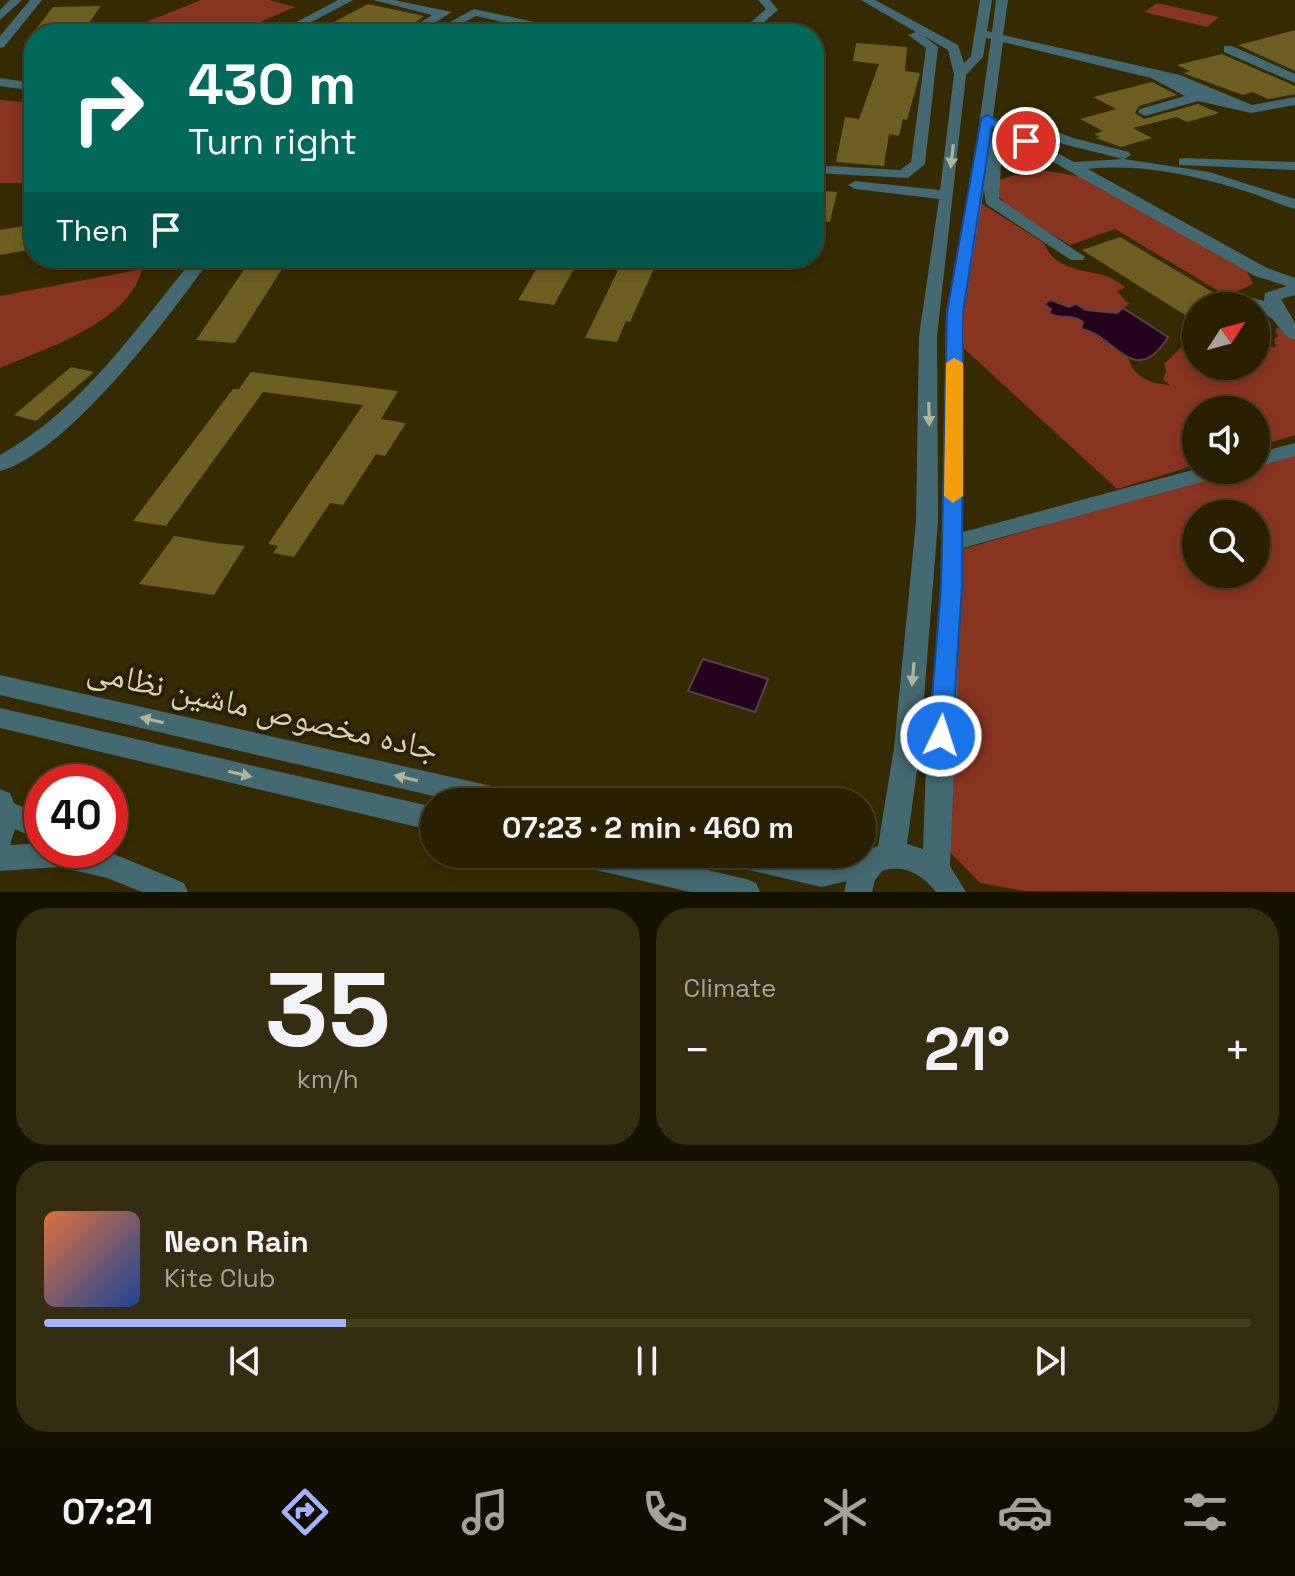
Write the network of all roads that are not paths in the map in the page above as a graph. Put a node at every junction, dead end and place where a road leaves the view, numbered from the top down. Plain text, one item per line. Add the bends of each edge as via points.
1 (16, 0) edge
2 (36, 0) edge
3 (347, 0) edge
4 (379, 0) edge
5 (785, 0) edge
6 (850, 0) edge
7 (867, 0) edge
8 (986, 0) edge
9 (1002, 0) edge
10 (768, 5) edge
11 (455, 7) dead end
12 (442, 14) junction
13 (0, 17) edge
14 (300, 24) edge
15 (425, 24) edge
16 (452, 24) edge
17 (527, 24) edge
18 (752, 24) edge
19 (981, 33) junction
20 (998, 35) junction
21 (0, 44) edge
22 (1228, 49) dead end
23 (1155, 75) junction
24 (960, 76) junction
25 (1295, 79) edge
26 (0, 82) edge
27 (24, 86) edge
28 (1295, 91) edge
29 (0, 95) edge
30 (1201, 96) junction
31 (24, 97) edge
32 (1295, 101) edge
33 (1238, 105) junction
34 (1263, 106) junction
35 (1145, 112) dead end
36 (1295, 118) edge
37 (997, 124) junction
38 (1222, 163) junction
39 (1295, 166) edge
40 (1074, 167) junction
41 (824, 170) edge
42 (1258, 172) dead end
43 (824, 182) edge
44 (947, 195) junction
45 (975, 198) junction
46 (1295, 204) edge
47 (1077, 257) dead end
48 (195, 268) edge
49 (1261, 272) junction
50 (1295, 283) edge
51 (1295, 289) edge
52 (1277, 311) junction
53 (1295, 335) edge
54 (1295, 449) edge
55 (1270, 456) edge
56 (0, 464) edge
57 (1182, 480) edge
58 (952, 543) junction
59 (0, 685) edge
60 (30, 692) junction
61 (4, 719) edge
62 (448, 788) edge
63 (1, 816) edge
64 (420, 816) edge
65 (24, 823) edge
66 (24, 856) edge
67 (0, 858) edge
68 (882, 858) junction
69 (876, 860) edge
70 (114, 868) edge
71 (643, 868) edge
72 (796, 868) edge
73 (844, 868) edge
74 (944, 880) edge
75 (174, 892) edge
76 (746, 892) edge
77 (858, 892) edge

1 - 13 street
2 - 21 street
3 - 14 street
4 - 12 street
5 - 10 street
6 - 41 street via 932,47 918,164 903,175
7 - 24 street via 954,48
8 - 19 street
9 - 20 street
10 - 18 street
11 - 12 street
12 - 15 street
16 - 17 street via 474,12
19 - 20 street
19 - 24 street via 977,57
20 - 23 street
20 - 37 street
22 - 25 street
23 - 30 street
23 - 33 street
24 -> 44 street
26 - 27 street
28 - 34 street via 1263,99
29 - 31 street
30 - 33 street
30 - 35 street
32 - 34 street
33 - 34 street
34 - 36 street
37 - 38 street via 1124,155
37 - 40 street
37 - 45 street
37 - 47 street via 991,201
38 - 39 street
38 - 42 street
40 - 46 street via 1117,163 1201,175
40 - 49 street
43 - 44 street
44 - 45 street
44 -> 68 street via 928,336 927,521 907,748
45 - 58 street via 955,312
48 - 56 street via 93,394 42,440
49 - 50 street
49 - 52 street via 1257,287 1242,300
51 - 52 street via 1271,297
52 - 53 street
54 - 55 street
57 - 58 street
58 - 74 street via 939,766
59 - 60 street, جاده مخصوص ماشین نظامی
60 - 61 street
62 -> 60 street, جاده مخصوص ماشین نظامی
61 -> 64 street
63 - 65 street
66 - 67 street
68 - 69 street
68 - 74 street via 922,860
68 - 77 street via 863,873
70 - 75 street
71 - 76 street
72 - 73 street via 821,874

